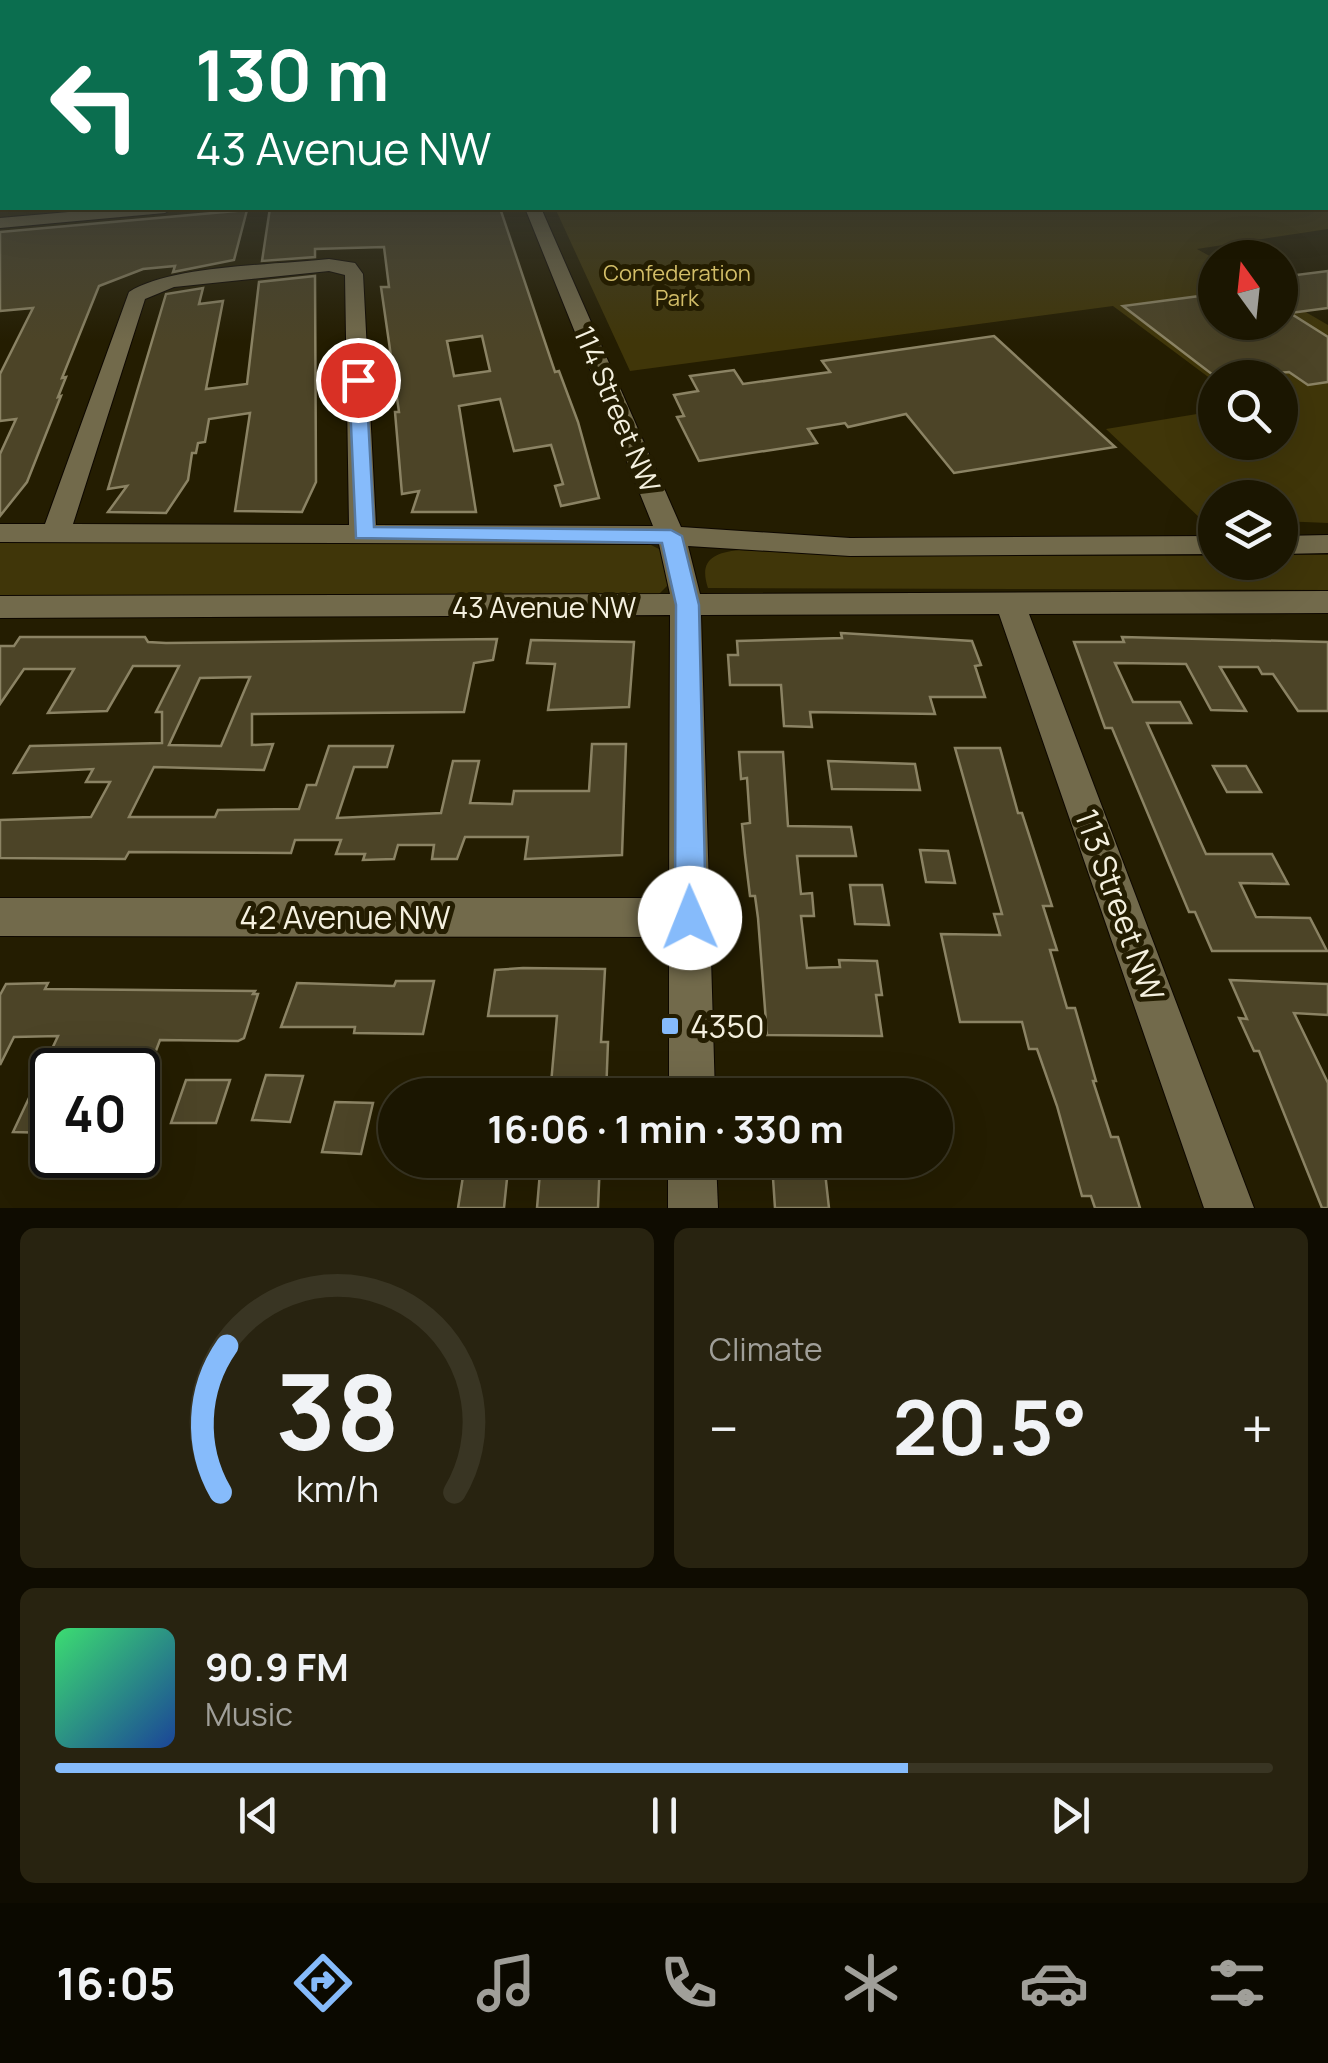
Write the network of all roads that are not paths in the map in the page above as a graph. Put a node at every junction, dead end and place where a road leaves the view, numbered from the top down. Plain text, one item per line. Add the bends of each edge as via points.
1 (542, 228) edge
2 (0, 533) edge
3 (56, 533) junction
4 (364, 533) junction
5 (671, 536) junction
6 (1328, 544) edge
7 (1198, 545) edge
8 (1298, 545) edge
9 (1010, 602) junction
10 (1328, 602) edge
11 (687, 605) junction
12 (0, 607) edge
13 (0, 917) edge
14 (690, 918) junction
15 (692, 1078) edge
16 (692, 1178) edge
17 (693, 1208) edge
18 (1229, 1208) edge

1 - 5 street, 114 Street NW
2 - 3 street
3 - 4 street
3 - 4 street via 134,300 173,281 343,265 354,274
4 - 5 street
5 - 7 street via 850,547
5 - 11 street, 114 Street NW
6 - 8 street
9 - 10 street, 43 Avenue NW
9 - 11 street, 43 Avenue NW
9 - 18 street, 113 Street NW
11 - 12 street, 43 Avenue NW
11 - 14 street, 114 Street NW
13 - 14 street, 42 Avenue NW
14 - 15 street, 114 Street NW
16 - 17 street

